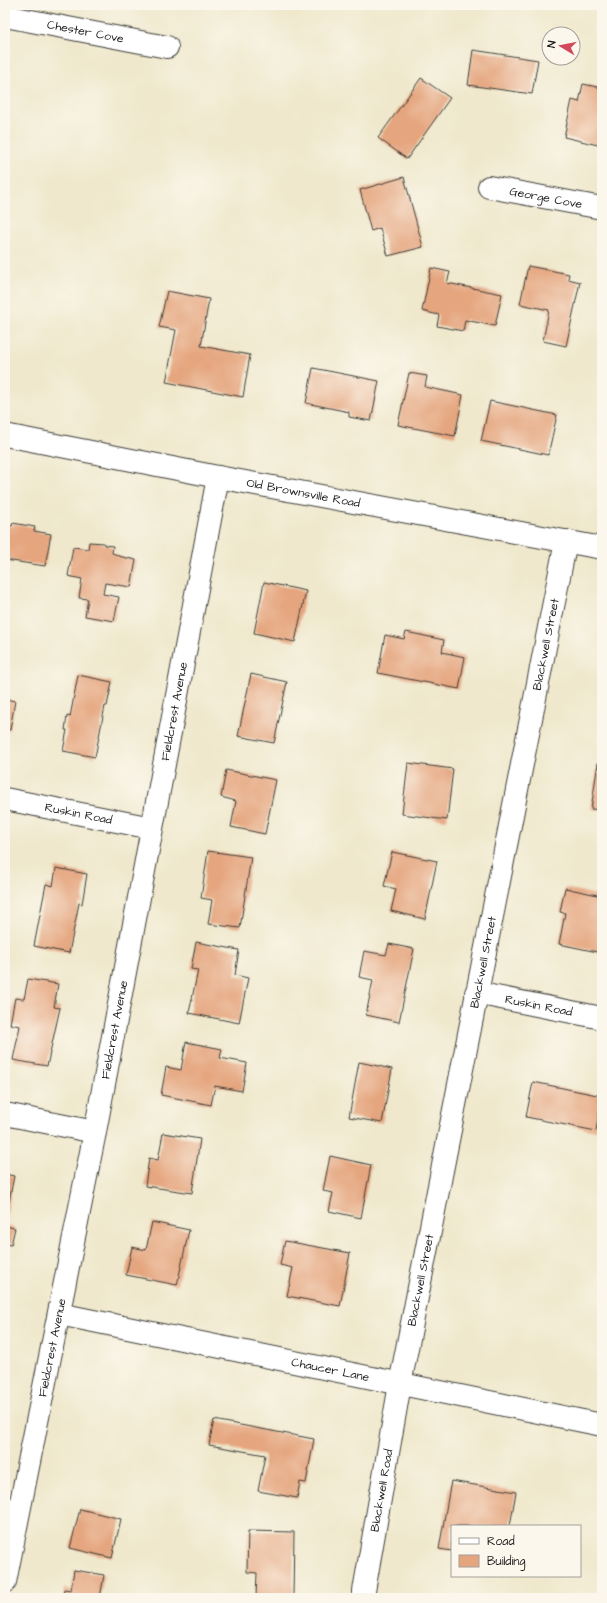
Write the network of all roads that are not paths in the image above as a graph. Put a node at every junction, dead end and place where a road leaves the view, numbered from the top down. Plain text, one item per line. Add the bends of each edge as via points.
1 (5, 16) edge
2 (167, 47) dead end
3 (489, 187) dead end
4 (602, 208) edge
5 (5, 435) edge
6 (218, 477) junction
7 (566, 541) junction
8 (602, 548) edge
9 (5, 799) edge
10 (152, 828) junction
11 (476, 993) junction
12 (602, 1018) edge
13 (5, 1114) edge
14 (95, 1132) junction
15 (59, 1314) junction
16 (400, 1384) junction
17 (602, 1425) edge
18 (5, 1582) edge
19 (364, 1598) edge

1 - 2 street, Chester Cove
3 - 4 street, George Cove
5 - 6 street, Old Brownsville Road
6 - 7 street, Old Brownsville Road
6 - 10 street, Fieldcrest Avenue
7 - 8 street, Old Brownsville Road
7 - 11 street, Blackwell Street
9 - 10 street, Ruskin Road
10 - 14 street, Fieldcrest Avenue
11 - 12 street, Ruskin Road
11 - 16 street, Blackwell Street
13 - 14 street
14 - 15 street, Fieldcrest Avenue
15 - 16 street, Chaucer Lane
15 - 18 street, Fieldcrest Avenue
16 - 17 street, Chaucer Lane
16 - 19 street, Blackwell Road

